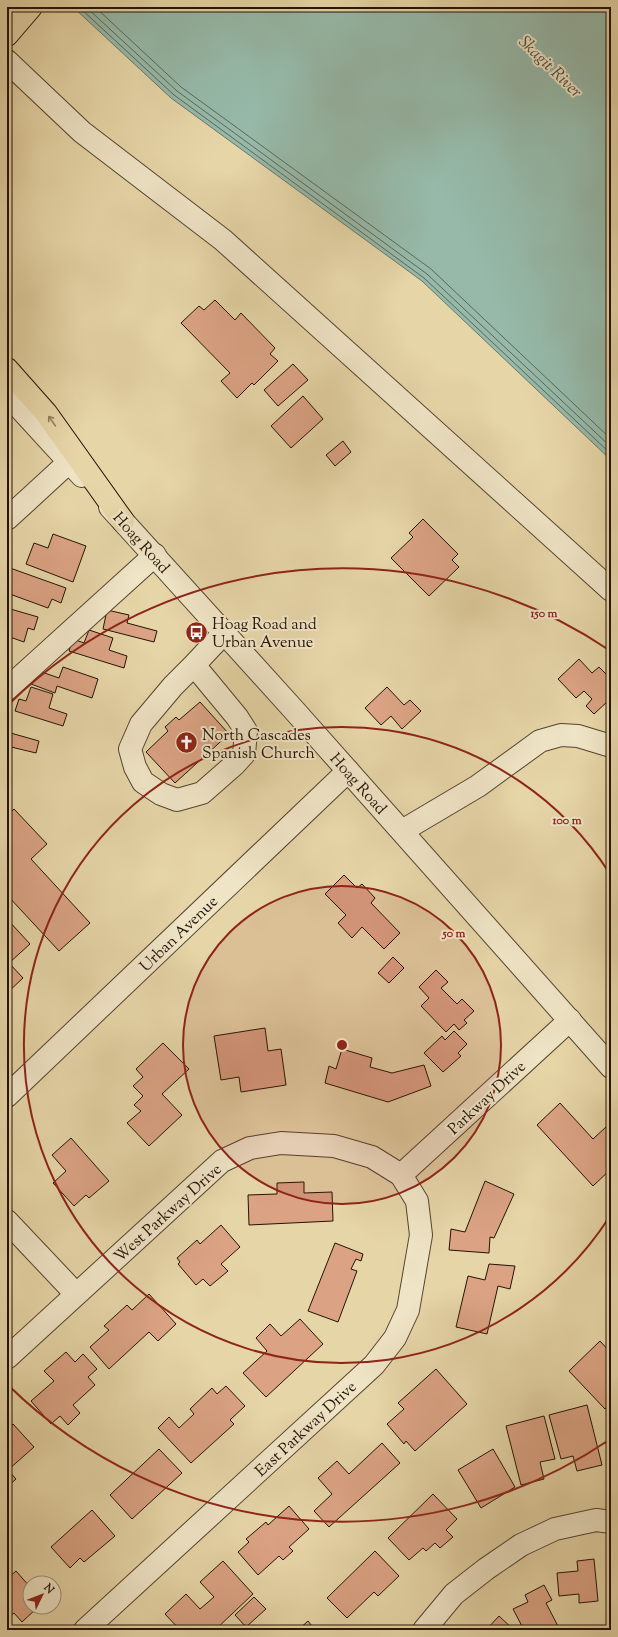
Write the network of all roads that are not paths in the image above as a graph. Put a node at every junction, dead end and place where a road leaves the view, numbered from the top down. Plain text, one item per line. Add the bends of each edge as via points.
1 (31, 7) edge
2 (7, 35) edge
3 (7, 61) edge
4 (7, 369) edge
5 (7, 394) edge
6 (69, 462) junction
7 (7, 519) edge
8 (123, 521) junction
9 (155, 555) junction
10 (611, 590) edge
11 (224, 633) junction
12 (194, 665) junction
13 (7, 689) edge
14 (611, 746) edge
15 (348, 771) junction
16 (402, 831) junction
17 (570, 1020) junction
18 (610, 1062) edge
19 (7, 1096) edge
20 (401, 1175) junction
21 (7, 1221) edge
22 (76, 1294) junction
23 (7, 1358) edge
24 (611, 1522) edge
25 (85, 1630) edge
26 (424, 1630) edge

1 - 2 main road
3 - 10 street via 82,132 223,240
8 -> 4 main road via 46,413
5 - 6 street, Hoag Road
6 - 7 street
6 - 8 street, Hoag Road
8 - 9 street, Hoag Road
9 - 11 street, Hoag Road
9 - 13 street
11 - 12 street
11 - 15 street, Hoag Road
12 - 12 street via 141,724 130,749 135,768 144,782 160,794 177,800 202,793 244,754 246,731
14 - 16 street via 578,736 562,735 540,741 478,786
15 - 16 street, Hoag Road
15 - 19 street, Urban Avenue
16 - 17 street, Hoag Road
17 - 18 street, Hoag Road
17 - 20 street, Parkway Drive
20 - 22 street, West Parkway Drive via 372,1157 334,1146 281,1142 250,1148 222,1161
20 - 25 street, East Parkway Drive via 417,1201 421,1235 408,1310 395,1338 374,1364
21 - 22 street
22 - 23 street, West Parkway Drive
24 - 26 street via 596,1520 555,1529 521,1546 486,1568 454,1594

